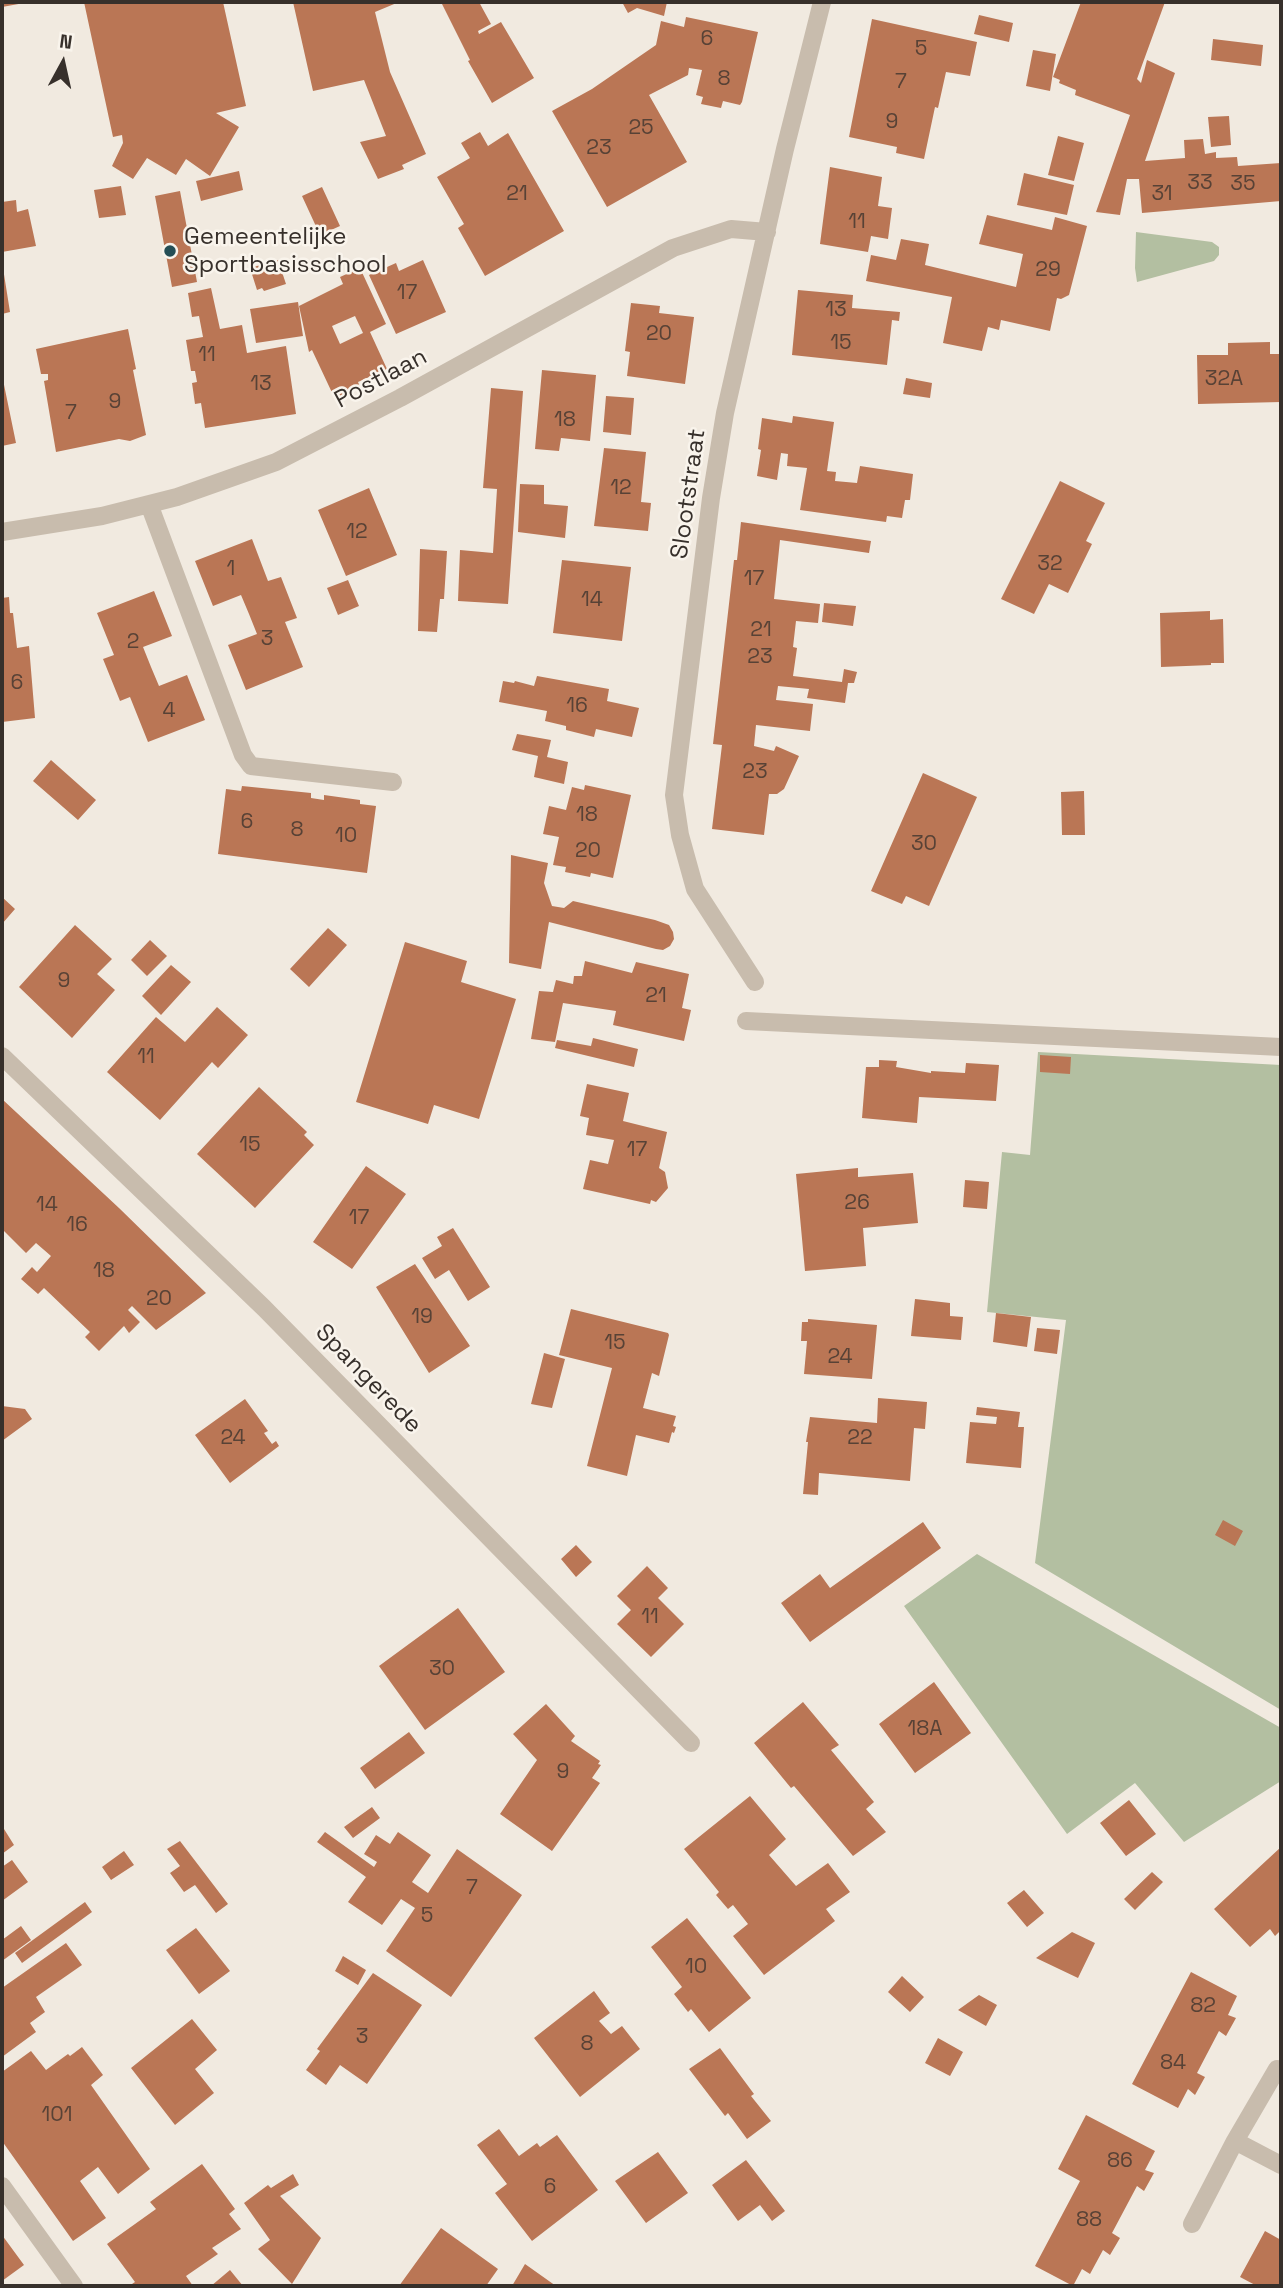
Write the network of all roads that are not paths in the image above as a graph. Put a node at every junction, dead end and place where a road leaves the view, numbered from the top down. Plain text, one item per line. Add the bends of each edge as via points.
1 (822, 2) edge
2 (766, 232) junction
3 (149, 504) junction
4 (2, 532) edge
5 (393, 782) dead end
6 (755, 982) dead end
7 (746, 1021) dead end
8 (1281, 1047) edge
9 (2, 1056) edge
10 (691, 1743) dead end
11 (1277, 2069) dead end
12 (1235, 2141) junction
13 (1281, 2165) edge
14 (2, 2186) edge
15 (1192, 2224) dead end
16 (74, 2286) edge

1 - 2 street, Slootstraat
2 - 3 street, Postlaan via 731,229 673,248 276,462
2 - 6 street, Slootstraat via 725,413 711,498 674,795 695,889
3 - 4 street, Postlaan
3 - 5 street via 251,766
7 - 8 street
9 - 10 street, Spangerede via 264,1308
11 - 12 street
12 - 13 street
12 - 15 street
14 - 16 street

